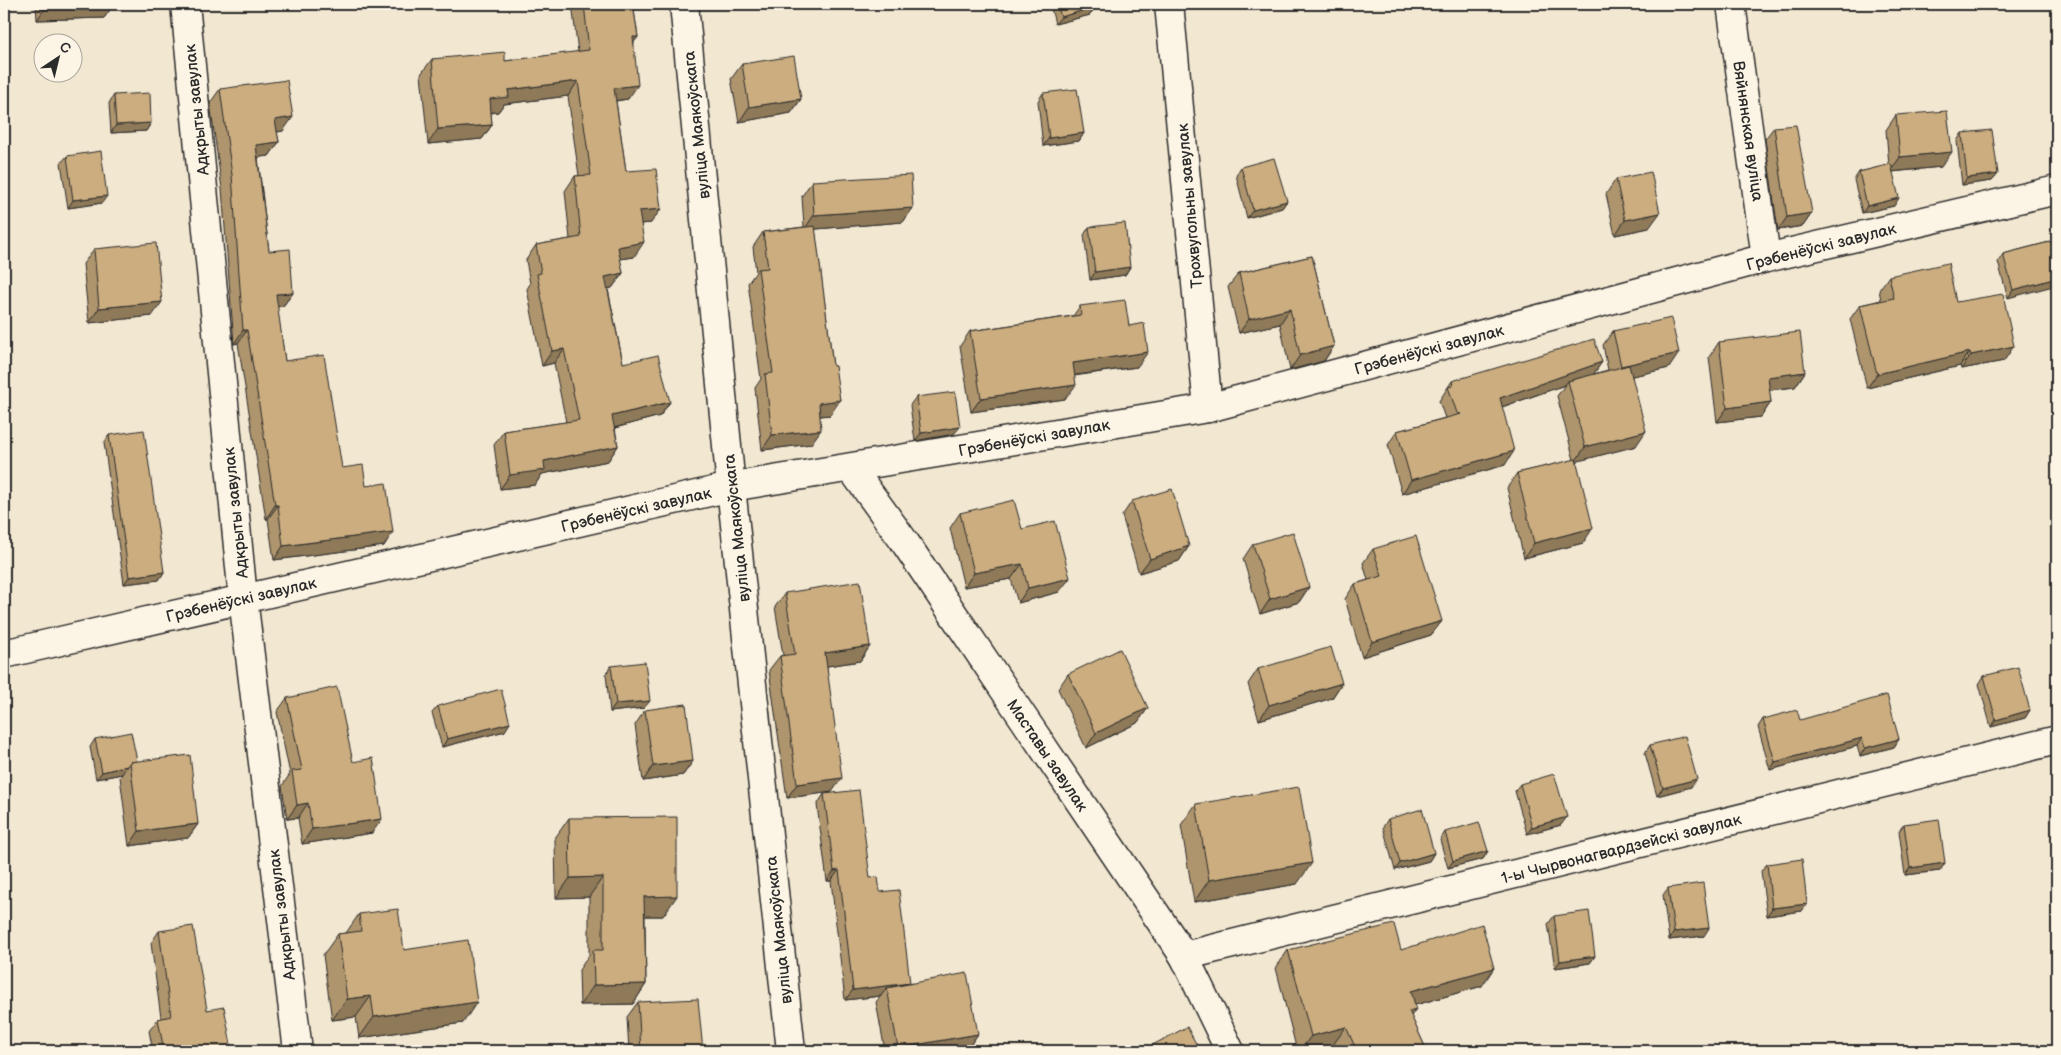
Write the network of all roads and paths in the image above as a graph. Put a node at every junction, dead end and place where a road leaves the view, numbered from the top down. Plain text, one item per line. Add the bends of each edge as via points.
1 (186, 4) edge
2 (684, 4) edge
3 (1169, 4) edge
4 (1731, 4) edge
5 (2057, 190) edge
6 (1766, 258) junction
7 (1208, 408) junction
8 (851, 468) junction
9 (731, 487) junction
10 (243, 598) junction
11 (4, 654) edge
12 (2057, 740) edge
13 (1184, 956) junction
14 (298, 1051) edge
15 (791, 1051) edge
16 (1230, 1051) edge

1 - 10 street, Адкрыты завулак
2 - 9 street, вуліца Маякоўскага
3 - 7 street, Трохвугольны завулак
4 - 6 street, Вяйнянская вуліца
5 - 6 street, Грэбенёўскі завулак
6 - 7 street, Грэбенёўскі завулак
7 - 8 street, Грэбенёўскі завулак
8 - 9 street, Грэбенёўскі завулак
8 - 13 street, Маставы завулак via 906,544
9 - 10 street, Грэбенёўскі завулак
9 - 15 street, вуліца Маякоўскага
10 - 11 street, Грэбенёўскі завулак
10 - 14 street, Адкрыты завулак
12 - 13 street, 1-ы Чырвонагвардзейскі завулак
13 - 16 street, Маставы завулак

